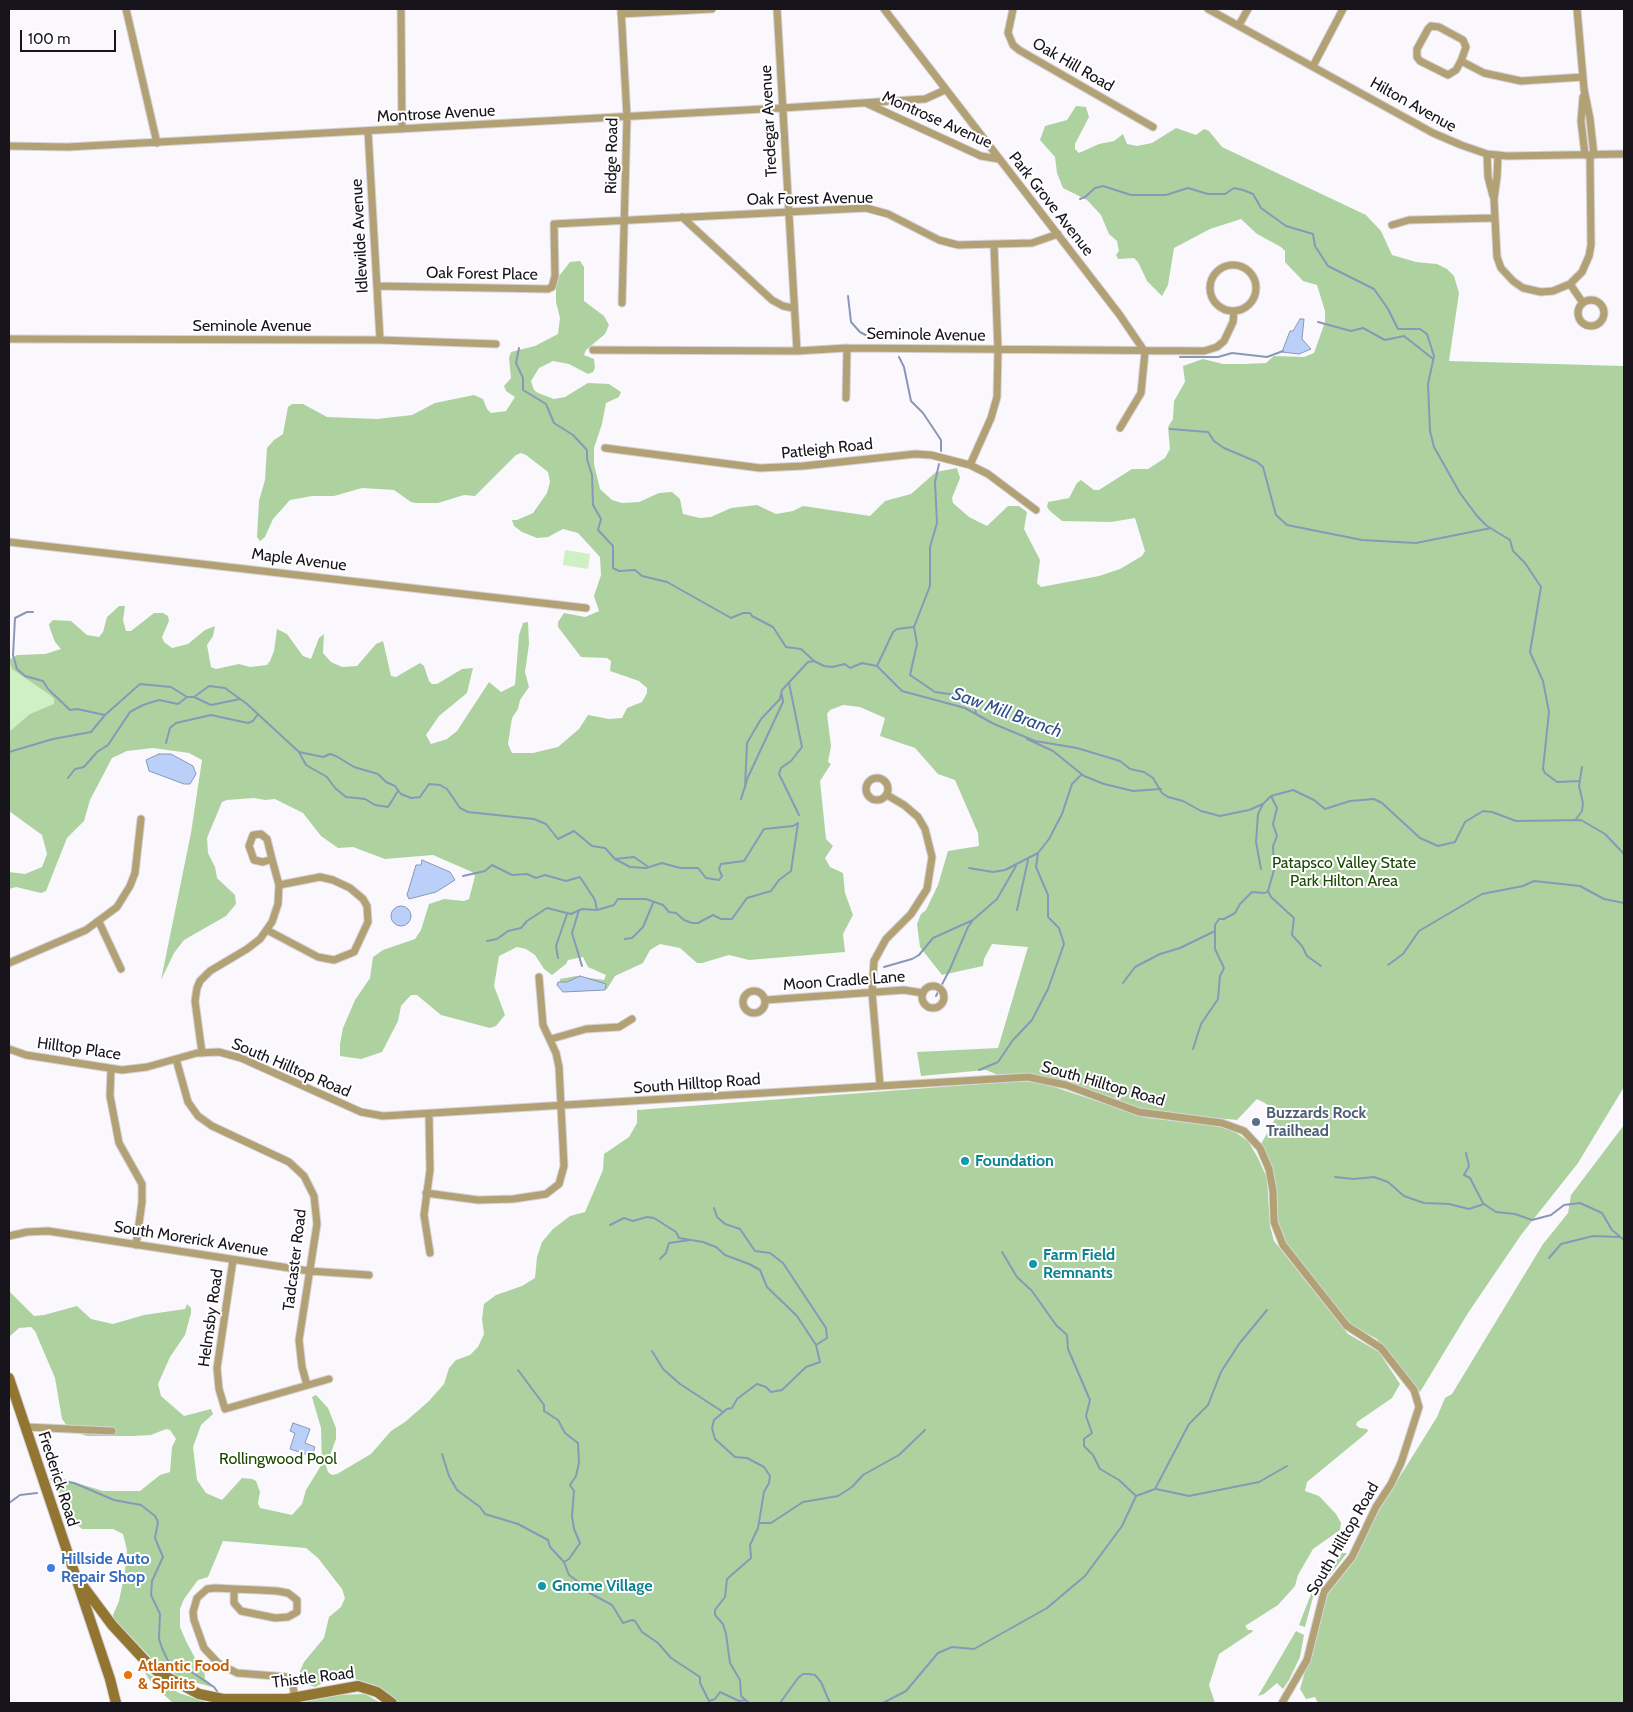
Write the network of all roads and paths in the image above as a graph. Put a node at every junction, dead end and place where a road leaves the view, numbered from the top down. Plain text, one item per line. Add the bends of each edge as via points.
1 (126, 9) edge
2 (402, 9) edge
3 (712, 9) edge
4 (777, 9) edge
5 (884, 9) edge
6 (1013, 9) edge
7 (1208, 9) edge
8 (1248, 9) edge
9 (1343, 9) edge
10 (1577, 9) edge
11 (621, 11) edge
12 (1239, 26) junction
13 (1461, 61) junction
14 (1313, 66) junction
15 (1583, 77) junction
16 (945, 90) junction
17 (865, 103) junction
18 (782, 108) junction
19 (627, 117) junction
20 (1153, 127) dead end
21 (402, 129) junction
22 (368, 131) junction
23 (157, 143) junction
24 (9, 146) edge
25 (1488, 154) junction
26 (1624, 154) edge
27 (1498, 155) junction
28 (1590, 155) junction
29 (999, 160) junction
30 (1494, 199) junction
31 (789, 211) junction
32 (682, 217) junction
33 (1494, 218) junction
34 (624, 221) junction
35 (554, 224) joint
36 (1392, 225) dead end
37 (1058, 234) junction
38 (994, 245) junction
39 (1570, 284) junction
40 (377, 286) junction
41 (622, 303) dead end
42 (1583, 303) dead end
43 (793, 308) junction
44 (1234, 311) junction
45 (9, 339) edge
46 (380, 340) junction
47 (496, 344) dead end
48 (847, 348) junction
49 (593, 350) dead end
50 (998, 350) junction
51 (797, 351) junction
52 (1145, 352) junction
53 (846, 398) dead end
54 (1120, 428) dead end
55 (605, 448) dead end
56 (970, 465) junction
57 (1036, 510) dead end
58 (9, 542) edge
59 (586, 608) dead end
60 (887, 795) dead end
61 (141, 819) dead end
62 (272, 859) dead end
63 (279, 885) junction
64 (99, 922) junction
65 (267, 930) junction
66 (9, 963) edge
67 (121, 969) dead end
68 (539, 977) dead end
69 (872, 992) junction
70 (923, 993) dead end
71 (766, 1000) dead end
72 (632, 1019) dead end
73 (551, 1039) junction
74 (9, 1049) edge
75 (202, 1053) junction
76 (176, 1059) junction
77 (111, 1069) junction
78 (880, 1085) junction
79 (561, 1107) junction
80 (429, 1115) junction
81 (426, 1193) junction
82 (9, 1236) edge
83 (136, 1245) junction
84 (430, 1253) dead end
85 (233, 1260) junction
86 (309, 1271) junction
87 (369, 1275) dead end
88 (9, 1378) edge
89 (329, 1379) dead end
90 (307, 1385) junction
91 (26, 1427) junction
92 (112, 1431) dead end
93 (74, 1574) junction
94 (234, 1589) junction
95 (295, 1698) junction
96 (116, 1703) edge
97 (392, 1703) edge
98 (1282, 1703) edge

1 - 23 street
2 - 21 street
3 - 11 street
4 - 18 street, Tredegar Avenue
5 - 16 street, Park Grove Avenue
6 - 20 street, Oak Hill Road via 1008,33 1013,45
7 - 12 street, Hilton Avenue
8 - 12 street
9 - 14 street
10 - 15 street
11 - 19 street, Ridge Road
12 - 14 street, Hilton Avenue
13 - 13 street via 1466,48 1464,40 1439,27 1430,26 1416,53 1420,61 1448,75
13 - 15 street via 1484,73 1509,80
14 - 25 street, Hilton Avenue via 1433,133
15 - 28 street via 1581,121
16 - 17 street, Montrose Avenue via 925,98
16 - 29 street, Park Grove Avenue
17 - 18 street, Montrose Avenue
17 - 29 street, Montrose Avenue via 981,156
18 - 19 street, Montrose Avenue
18 - 31 street, Tredegar Avenue
19 - 21 street, Montrose Avenue
19 - 34 street, Ridge Road
21 - 22 street, Montrose Avenue
22 - 23 street, Montrose Avenue
22 - 40 street, Idlewilde Avenue
23 - 24 street, Montrose Avenue via 37,148
25 - 27 street, Hilton Avenue
25 - 30 street via 1488,177
26 - 28 street, Hilton Avenue
27 - 28 street, Hilton Avenue
27 - 30 street
28 - 39 street via 1591,251 1582,272
29 - 37 street, Park Grove Avenue
30 - 33 street
31 - 32 street, Oak Forest Avenue
31 - 38 street, Oak Forest Avenue via 866,208 888,214 948,244
31 - 43 street, Tredegar Avenue
32 - 34 street, Oak Forest Avenue
32 - 43 street via 772,300
33 - 36 street via 1409,220
33 - 39 street via 1497,256 1513,282 1541,292
34 - 35 street, Oak Forest Avenue
34 - 41 street, Ridge Road
35 - 40 street, Oak Forest Place via 555,276 552,287 548,289
37 - 38 street, Oak Forest Avenue via 1041,241
37 - 52 street, Park Grove Avenue
38 - 50 street
39 - 42 street
40 - 46 street, Idlewilde Avenue
43 - 51 street, Tredegar Avenue
44 - 44 street via 1248,305 1256,288 1255,280 1248,271 1230,265 1216,272 1210,290 1220,307
44 - 52 street, Seminole Avenue via 1226,338 1212,349
45 - 46 street, Seminole Avenue
46 - 47 street, Seminole Avenue
48 - 50 street, Seminole Avenue
48 - 51 street, Seminole Avenue
48 - 53 street
49 - 51 street, Seminole Avenue
50 - 52 street, Seminole Avenue
50 - 56 street via 994,409
52 - 54 street via 1141,393
55 - 56 street, Patleigh Road via 760,468 915,454 948,458
56 - 57 street, Patleigh Road via 1002,483
58 - 59 street, Maple Avenue
60 - 69 street via 918,817 926,829 931,843 931,871 919,903 879,951 872,975
61 - 64 street via 137,859 130,886 116,907
62 - 63 street
63 - 65 street via 278,904
63 - 65 street via 320,877 333,880 363,899 368,922 354,952 334,960 318,957
64 - 66 street
64 - 67 street
65 - 75 street via 247,950 210,971 200,981 195,1001
68 - 73 street via 544,1025
69 - 70 street, Moon Cradle Lane via 904,990
69 - 71 street, Moon Cradle Lane
69 - 78 street
72 - 73 street via 619,1027 586,1029
73 - 79 street via 559,1067
74 - 77 street, Hilltop Place via 26,1055
75 - 76 street, South Hilltop Road
75 - 80 street, South Hilltop Road via 219,1052 241,1058 368,1114 398,1117
76 - 77 street, Hilltop Place via 136,1069
76 - 86 street, Tadcaster Road via 188,1102 198,1116 212,1126 289,1162 310,1185 318,1214
77 - 83 street via 110,1096 119,1143 142,1184
78 - 79 street, South Hilltop Road
78 - 98 street, South Hilltop Road via 1009,1077 1044,1079 1139,1112 1232,1125 1244,1131 1260,1148 1269,1169 1276,1234 1347,1326 1381,1348 1414,1390 1419,1407 1391,1484 1352,1557 1324,1592 1306,1660
79 - 80 street, South Hilltop Road
79 - 81 street via 564,1166 559,1184 553,1190 536,1197 496,1200
80 - 81 street via 430,1156
81 - 84 street via 424,1215
82 - 83 street, South Morerick Avenue via 48,1231
83 - 85 street, South Morerick Avenue
85 - 86 street, South Morerick Avenue
85 - 90 street, Helmsby Road via 217,1368 224,1408
86 - 87 street, South Morerick Avenue
86 - 90 street, Tadcaster Road via 300,1340
88 - 91 street, Frederick Road
89 - 90 street
91 - 92 street
91 - 93 street, Frederick Road
93 - 95 street, Thistle Road via 112,1625 150,1666 191,1690 220,1699
93 - 96 street, Frederick Road
94 - 94 street via 288,1593 297,1600 297,1612 275,1618 241,1611 234,1604
94 - 95 street via 207,1589 197,1598 194,1620 204,1648 218,1663 238,1673 288,1677 292,1681
95 - 97 street, Thistle Road via 358,1686 377,1692

